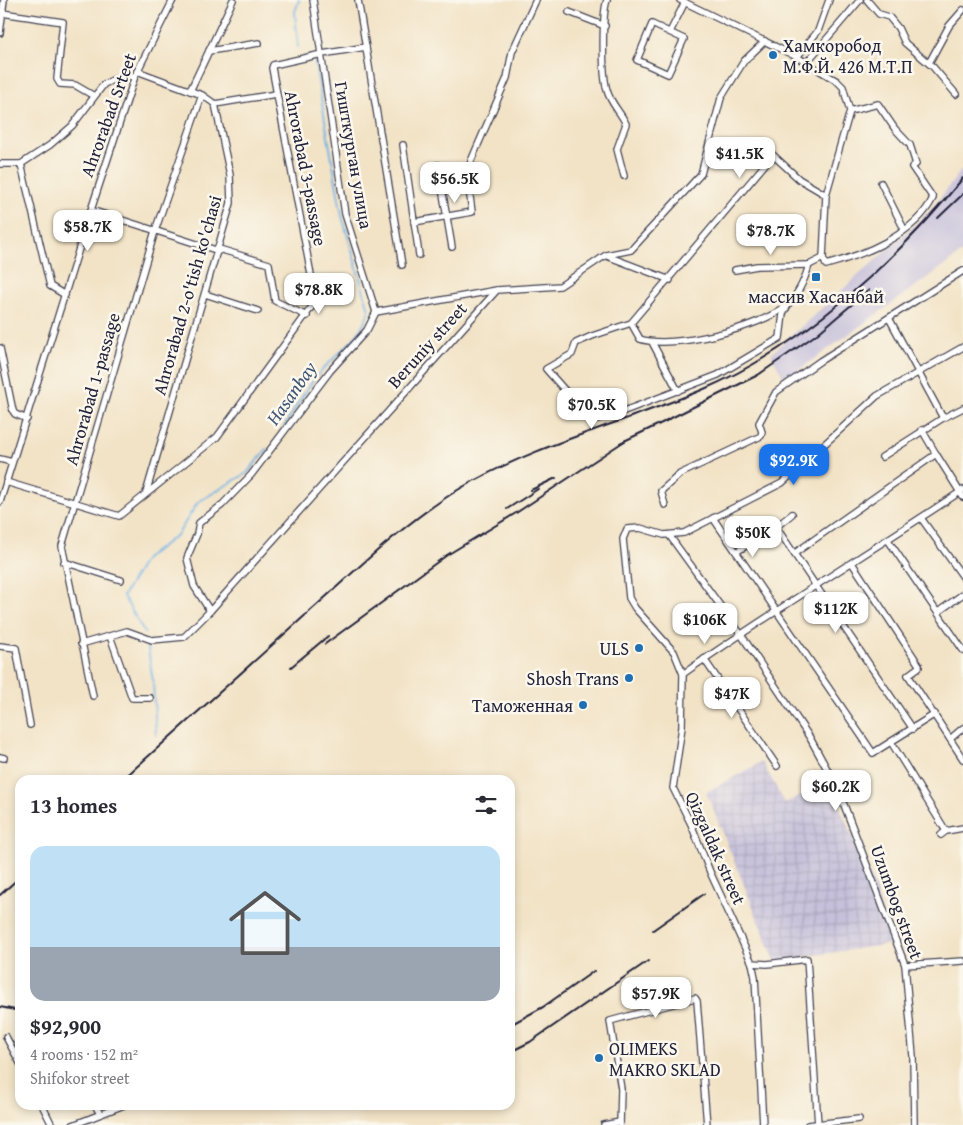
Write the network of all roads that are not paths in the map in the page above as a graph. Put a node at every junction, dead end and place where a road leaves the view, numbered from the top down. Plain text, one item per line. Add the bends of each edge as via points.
1 (4, 0) edge
2 (173, 0) edge
3 (233, 0) edge
4 (313, 0) edge
5 (358, 0) edge
6 (536, 0) edge
7 (607, 0) edge
8 (829, 0) edge
9 (860, 0) edge
10 (867, 0) edge
11 (682, 1) edge
12 (963, 10) edge
13 (569, 12) dead end
14 (2, 13) junction
15 (605, 26) junction
16 (670, 32) junction
17 (0, 33) edge
18 (765, 42) junction
19 (259, 43) dead end
20 (366, 47) junction
21 (209, 52) junction
22 (322, 54) junction
23 (798, 57) junction
24 (807, 62) junction
25 (929, 64) junction
26 (136, 74) junction
27 (190, 91) junction
28 (276, 94) junction
29 (956, 94) dead end
30 (94, 96) junction
31 (202, 96) junction
32 (215, 104) junction
33 (850, 111) junction
34 (402, 145) dead end
35 (0, 164) edge
36 (21, 164) junction
37 (438, 165) dead end
38 (624, 176) dead end
39 (881, 183) dead end
40 (826, 195) junction
41 (90, 210) junction
42 (447, 217) junction
43 (414, 222) junction
44 (904, 229) junction
45 (155, 231) junction
46 (452, 247) dead end
47 (219, 250) junction
48 (419, 255) dead end
49 (606, 255) junction
50 (824, 258) junction
51 (809, 265) junction
52 (402, 266) dead end
53 (735, 270) dead end
54 (963, 271) edge
55 (670, 280) junction
56 (497, 290) junction
57 (205, 294) junction
58 (65, 295) junction
59 (788, 305) junction
60 (258, 311) dead end
61 (376, 312) junction
62 (306, 316) junction
63 (889, 318) junction
64 (631, 324) junction
65 (653, 344) junction
66 (963, 347) edge
67 (0, 348) edge
68 (918, 371) junction
69 (678, 391) junction
70 (963, 408) edge
71 (943, 418) junction
72 (27, 419) junction
73 (922, 430) junction
74 (936, 454) junction
75 (882, 457) dead end
76 (0, 459) edge
77 (12, 462) junction
78 (6, 482) junction
79 (146, 493) junction
80 (962, 493) edge
81 (0, 502) edge
82 (74, 502) junction
83 (665, 505) dead end
84 (792, 514) dead end
85 (713, 518) junction
86 (921, 518) junction
87 (776, 526) junction
88 (669, 535) junction
89 (888, 540) junction
90 (736, 552) junction
91 (795, 554) junction
92 (64, 562) junction
93 (852, 563) junction
94 (963, 577) edge
95 (121, 580) dead end
96 (815, 586) junction
97 (963, 594) edge
98 (776, 610) junction
99 (210, 611) junction
100 (938, 612) junction
101 (740, 633) junction
102 (110, 636) junction
103 (81, 644) junction
104 (0, 646) edge
105 (963, 650) edge
106 (704, 660) junction
107 (683, 674) junction
108 (93, 696) dead end
109 (150, 698) dead end
110 (934, 714) junction
111 (30, 725) dead end
112 (963, 728) edge
113 (914, 729) junction
114 (950, 738) junction
115 (891, 742) junction
116 (963, 759) edge
117 (777, 766) dead end
118 (963, 828) edge
119 (963, 961) edge
120 (752, 963) junction
121 (905, 965) junction
122 (6, 1037) dead end
123 (15, 1054) edge
124 (44, 1110) edge
125 (98, 1110) edge
126 (111, 1110) edge
127 (100, 1114) junction
128 (859, 1119) dead end
129 (620, 1124) edge
130 (818, 1124) edge
131 (52, 1125) edge
132 (73, 1125) edge
133 (604, 1125) edge
134 (707, 1125) edge
135 (764, 1125) edge
136 (808, 1125) edge
137 (914, 1125) edge

1 - 14 street
2 - 26 street, Ahrorabad Srteet
3 - 21 street
4 - 22 street, Гишткурган улица
5 - 20 street
6 - 42 street via 512,52 507,78 471,161 468,181 472,212
7 - 15 street
8 - 23 street via 818,32
9 - 24 street
10 - 25 street via 879,14 889,17 905,43
11 - 16 street
11 - 18 street
12 - 25 street via 949,26
13 - 15 street
14 - 17 street
14 - 30 street via 63,22 60,84 75,85
15 - 38 street via 606,88 612,104 626,124 617,149
16 - 16 street via 684,39 668,74 637,60 652,24
18 - 23 street
18 - 49 street via 744,61 721,98 701,174 631,250
19 - 21 street
20 - 22 street
20 - 52 street
21 - 27 street
22 - 28 street, Ahrorabad 3-passage via 273,65
22 - 61 street, Гишткурган улица via 345,214
23 - 24 street
24 - 33 street via 838,81 846,94
25 - 29 street
26 - 27 street
26 - 30 street via 108,81
26 - 41 street, Ahrorabad Srteet
27 - 31 street
28 - 32 street
28 - 62 street, Ahrorabad 3-passage via 316,301
30 - 36 street via 72,126
31 - 32 street
31 - 45 street, Ahrorabad 1-passage
32 - 47 street, Ahrorabad 2-o'tish ko'chasi via 232,193
33 - 40 street
33 - 44 street via 878,104 910,145 916,164 912,167 933,198 928,208
34 - 43 street
35 - 36 street
36 - 58 street via 50,286
37 - 42 street
39 - 44 street
40 - 50 street
40 - 55 street via 799,178 773,155
41 - 45 street
41 - 58 street, Ahrorabad Srteet
42 - 43 street
42 - 46 street
43 - 48 street
44 - 50 street via 863,254 826,265
45 - 47 street
45 - 82 street, Ahrorabad 1-passage
47 - 57 street, Ahrorabad 2-o'tish ko'chasi
47 - 62 street via 268,264 275,301
49 - 55 street
49 - 56 street via 560,286
50 - 51 street
51 - 53 street via 757,266
51 - 59 street via 804,282
54 - 63 street
55 - 64 street
56 - 61 street
56 - 99 street, Beruniy street
57 - 60 street
57 - 79 street, Ahrorabad 2-o'tish ko'chasi
58 - 72 street, Ahrorabad Srteet
59 - 65 street via 744,328
59 - 69 street via 783,314 780,338 718,375
61 - 99 street via 367,330 330,371 251,475 222,505 198,523 197,534 186,558 194,586
62 - 79 street, Ahrorabad 3-passage via 217,437
63 - 68 street
63 - 83 street via 776,392 759,423 762,434 680,474 660,491
64 - 65 street via 640,339
64 - 69 street via 576,344 572,354 546,369 591,420
65 - 69 street
66 - 68 street
67 - 72 street via 13,411
68 - 71 street
68 - 85 street via 877,396 782,483
70 - 71 street
71 - 73 street
72 - 77 street, Ahrorabad Srteet
73 - 74 street
73 - 75 street
74 - 80 street
74 - 91 street
76 - 77 street
77 - 78 street, Ahrorabad Srteet
78 - 81 street, Ahrorabad Srteet
78 - 82 street
79 - 82 street, Ahrorabad 3-passage via 124,513 115,516
80 - 86 street
82 - 92 street, Ahrorabad 1-passage via 62,546
84 - 87 street
85 - 88 street via 688,531
85 - 90 street
86 - 89 street
86 - 94 street
87 - 90 street
87 - 91 street
88 - 101 street, Uzumbog street
88 - 107 street, Qizgaldak street via 630,528 624,535 628,595 635,608 674,652
89 - 93 street
89 - 100 street
90 - 98 street
91 - 96 street
92 - 95 street
92 - 103 street, Ahrorabad 1-passage
93 - 96 street
93 - 110 street via 919,665 908,675
96 - 98 street
96 - 113 street
97 - 100 street
98 - 101 street
98 - 115 street via 873,753
99 - 102 street, Beruniy street via 184,637 152,640 126,631
100 - 105 street
101 - 106 street
101 - 121 street, Uzumbog street via 830,772
102 - 103 street, Beruniy street
102 - 109 street via 132,698
103 - 108 street, Ahrorabad 1-passage
104 - 111 street via 16,648
106 - 107 street
106 - 117 street
107 - 120 street, Qizgaldak street via 682,727 673,788
110 - 113 street
110 - 114 street
112 - 114 street
113 - 115 street
114 - 116 street
115 - 118 street via 943,833
119 - 121 street
120 - 130 street via 806,959
120 - 135 street, Qizgaldak street via 757,991
121 - 137 street, Uzumbog street via 914,1056
122 - 123 street
124 - 131 street
125 - 127 street
126 - 127 street
127 - 132 street
128 - 130 street
129 - 133 street
129 - 134 street via 621,1084 610,1024 612,1020 696,998
130 - 136 street

